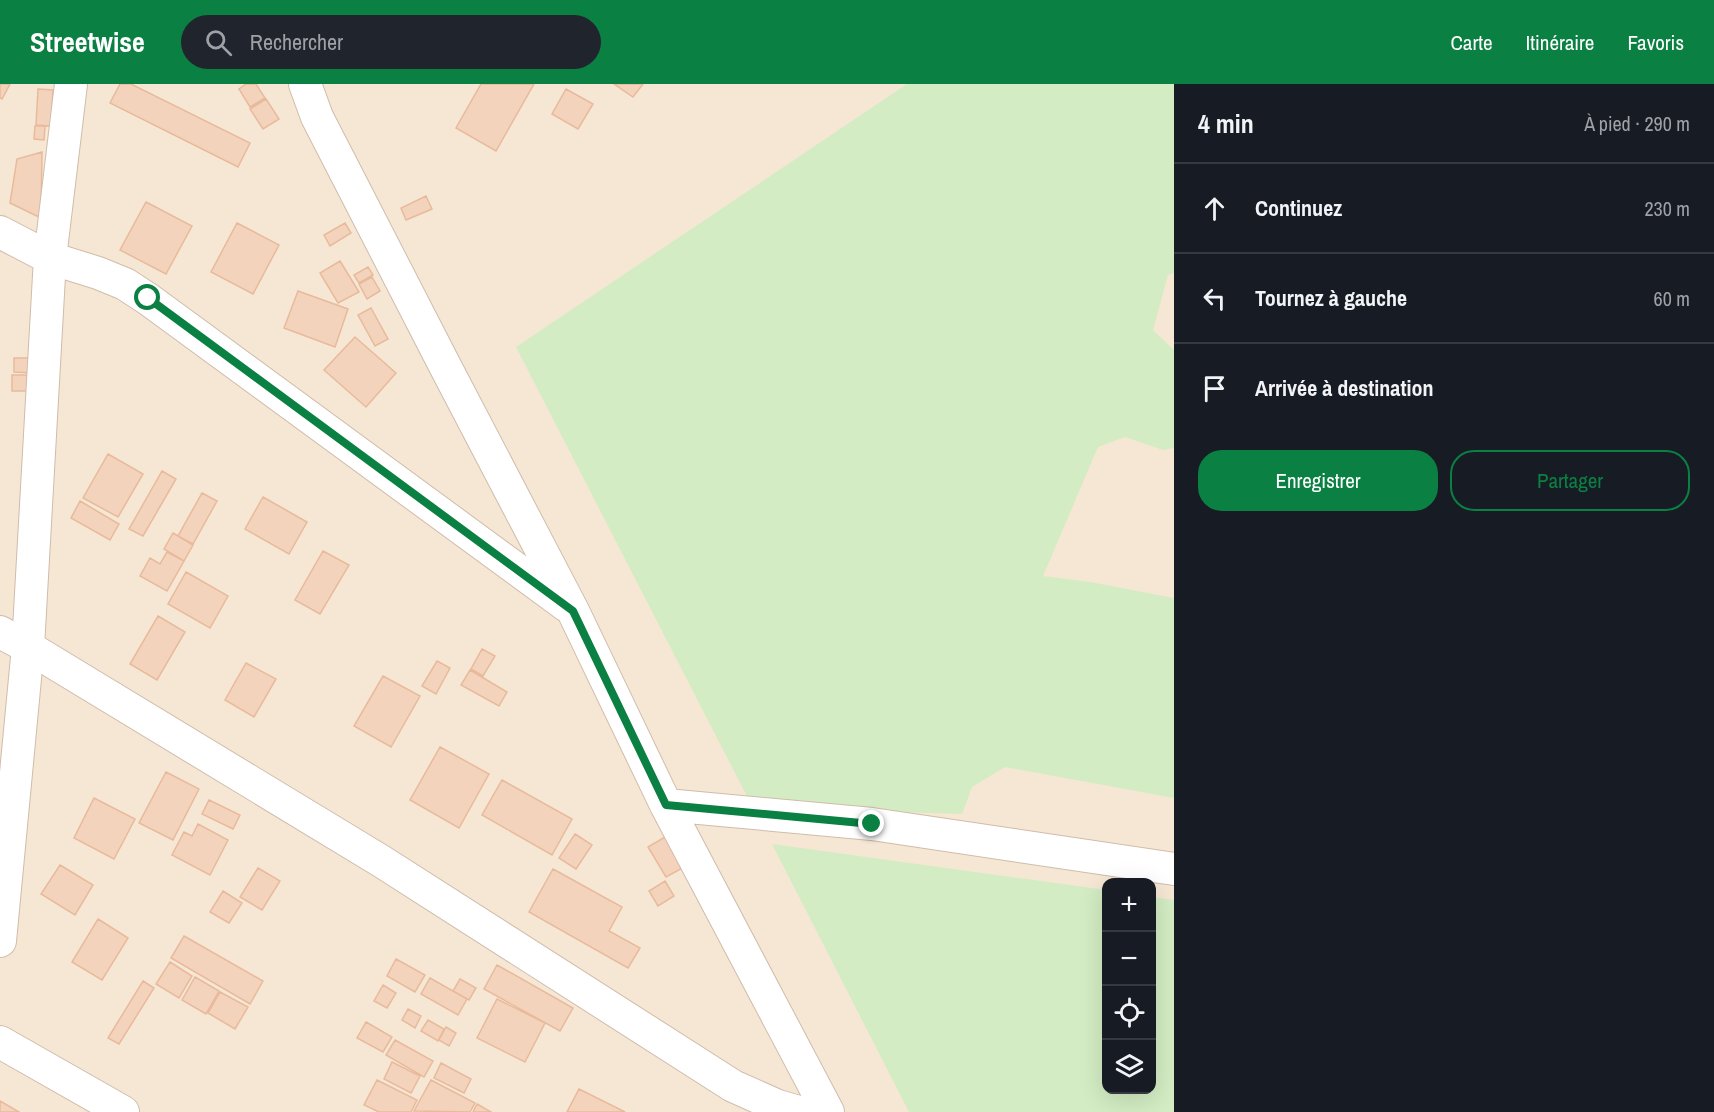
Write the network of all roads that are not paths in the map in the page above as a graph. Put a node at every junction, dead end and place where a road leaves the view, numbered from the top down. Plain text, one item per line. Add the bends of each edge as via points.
1 (71, 84) edge
2 (281, 84) edge
3 (305, 84) edge
4 (317, 117) junction
5 (0, 232) edge
6 (50, 258) junction
7 (573, 611) junction
8 (0, 632) edge
9 (28, 647) junction
10 (666, 805) junction
11 (1174, 869) edge
12 (0, 941) edge
13 (0, 1042) edge
14 (123, 1112) edge
15 (799, 1112) edge
16 (828, 1112) edge

1 - 6 street
2 - 4 street
3 - 4 street
4 - 7 street
5 - 6 street
6 - 7 street via 125,284 148,298
6 - 9 street
7 - 10 street
8 - 9 street
9 - 12 street
9 - 15 street via 381,861 733,1086
10 - 11 street via 872,824
10 - 16 street
13 - 14 street

